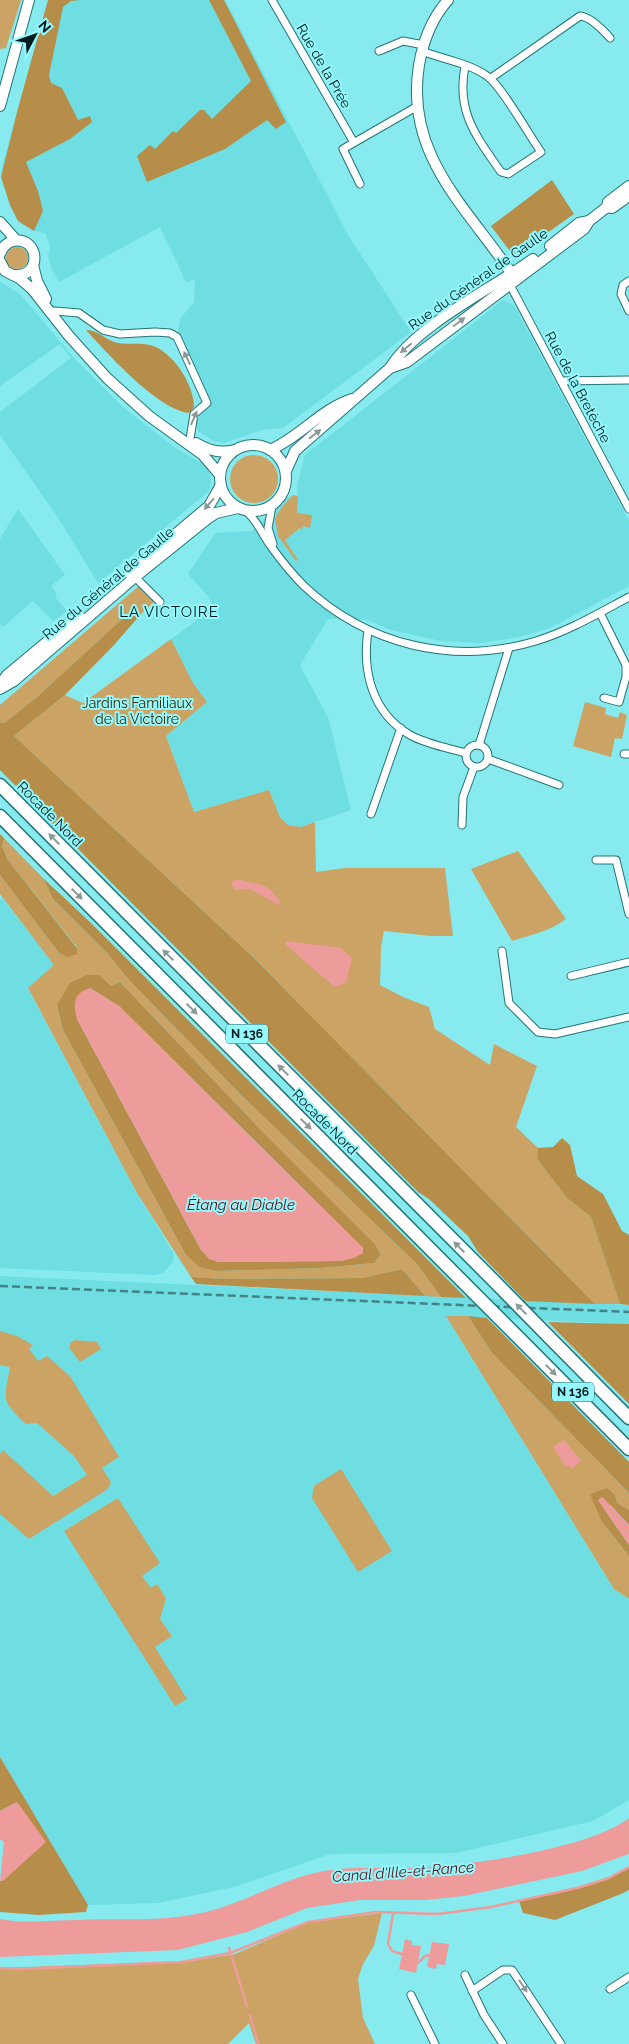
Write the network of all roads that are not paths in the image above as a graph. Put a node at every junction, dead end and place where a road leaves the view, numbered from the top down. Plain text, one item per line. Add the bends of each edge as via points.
1 (28, 0) edge
2 (448, 0) edge
3 (274, 1) edge
4 (610, 38) dead end
5 (423, 48) junction
6 (379, 51) dead end
7 (465, 66) junction
8 (490, 78) junction
9 (0, 106) edge
10 (416, 107) junction
11 (353, 142) junction
12 (360, 184) dead end
13 (629, 186) edge
14 (629, 196) edge
15 (607, 207) junction
16 (0, 222) edge
17 (16, 240) junction
18 (0, 252) edge
19 (33, 265) junction
20 (13, 275) junction
21 (510, 278) junction
22 (629, 281) edge
23 (55, 311) junction
24 (629, 311) edge
25 (629, 380) edge
26 (561, 381) junction
27 (353, 398) junction
28 (190, 439) junction
29 (235, 450) junction
30 (270, 450) junction
31 (286, 471) junction
32 (221, 480) junction
33 (272, 506) junction
34 (629, 508) edge
35 (242, 509) junction
36 (281, 560) junction
37 (138, 579) junction
38 (629, 597) edge
39 (160, 602) dead end
40 (600, 613) junction
41 (368, 631) junction
42 (509, 648) junction
43 (0, 685) edge
44 (0, 688) edge
45 (604, 698) dead end
46 (401, 728) junction
47 (479, 745) junction
48 (466, 753) junction
49 (488, 759) junction
50 (474, 767) junction
51 (559, 785) dead end
52 (0, 786) edge
53 (371, 814) dead end
54 (0, 816) edge
55 (462, 825) dead end
56 (596, 860) dead end
57 (629, 914) edge
58 (502, 951) dead end
59 (629, 962) edge
60 (571, 976) dead end
61 (629, 1017) edge
62 (629, 1418) edge
63 (629, 1448) edge
64 (465, 1975) dead end
65 (629, 1977) edge
66 (610, 1989) dead end
67 (472, 1990) junction
68 (412, 1995) dead end
69 (435, 2044) edge
70 (503, 2044) edge
71 (561, 2044) edge

1 - 9 main road
2 - 5 main road via 436,16
3 - 11 street, Rue de la Prée
4 - 8 street via 604,30 580,16
5 - 6 street via 403,41
5 - 7 street
5 - 10 main road via 417,77
7 - 8 street
7 - 8 street via 462,92 465,112 472,129 501,172 508,174 541,152
10 - 11 street
10 - 21 main road via 433,161
11 - 12 street via 342,150
13 - 15 main road, Rue du Général de Gaulle via 608,202
14 - 15 main road, Rue du Général de Gaulle via 612,208
15 - 21 main road, Rue du Général de Gaulle via 589,221 580,223
16 - 17 main road
17 - 18 main road via 7,243
17 - 19 main road via 25,242 32,249
18 - 20 main road via 5,271
19 - 20 main road via 23,274
19 - 23 main road via 37,282
20 - 32 main road via 32,289 68,336 117,388 203,455
21 - 26 street, Rue de la Bretèche
21 - 27 main road, Rue du Général de Gaulle via 429,328 398,354 390,368
22 - 24 street via 621,294
23 - 28 main road via 126,389
28 -> 23 street via 194,414 207,403 177,337 155,332 120,334 103,330 79,313
25 - 26 street
26 - 34 street, Rue de la Bretèche
27 - 30 main road, Rue du Général de Gaulle via 339,403 288,442
31 -> 27 main road, Rue du Général de Gaulle via 295,451 344,411
28 - 29 main road via 218,452
29 - 30 main road via 253,445
29 - 32 main road via 224,464
30 - 31 main road
31 - 33 main road via 285,490
32 - 35 main road via 227,498
32 -> 43 main road, Rue du Général de Gaulle via 209,506 7,675
33 - 35 main road via 260,511
33 - 36 street via 268,528
35 - 36 street via 251,515
35 - 37 main road, Rue du Général de Gaulle via 224,510 208,519
36 - 41 street via 319,599
37 - 39 street
37 - 44 main road, Rue du Général de Gaulle via 14,681
38 - 40 street
40 - 42 street via 546,637
40 - 45 street via 623,657 627,672 619,702
41 - 42 street via 431,649 484,651
41 - 46 street via 365,655 370,687 384,710
42 - 47 street
46 - 48 street via 411,736
46 - 53 street
47 - 48 street via 473,745
47 - 49 street via 484,748
48 - 50 street via 466,759
49 - 50 street via 480,767
49 - 51 street
50 - 55 street via 463,797
62 -> 52 highway, Rocade Nord / N 136, bridge
54 -> 63 highway, Rocade Nord / N 136, bridge
56 - 57 street via 616,860
58 - 61 street via 508,1003 538,1032 555,1034
59 - 60 street
64 - 67 street
65 - 66 street
67 - 70 street via 484,2016
67 -> 71 street via 503,1970 512,1970
68 - 69 street

